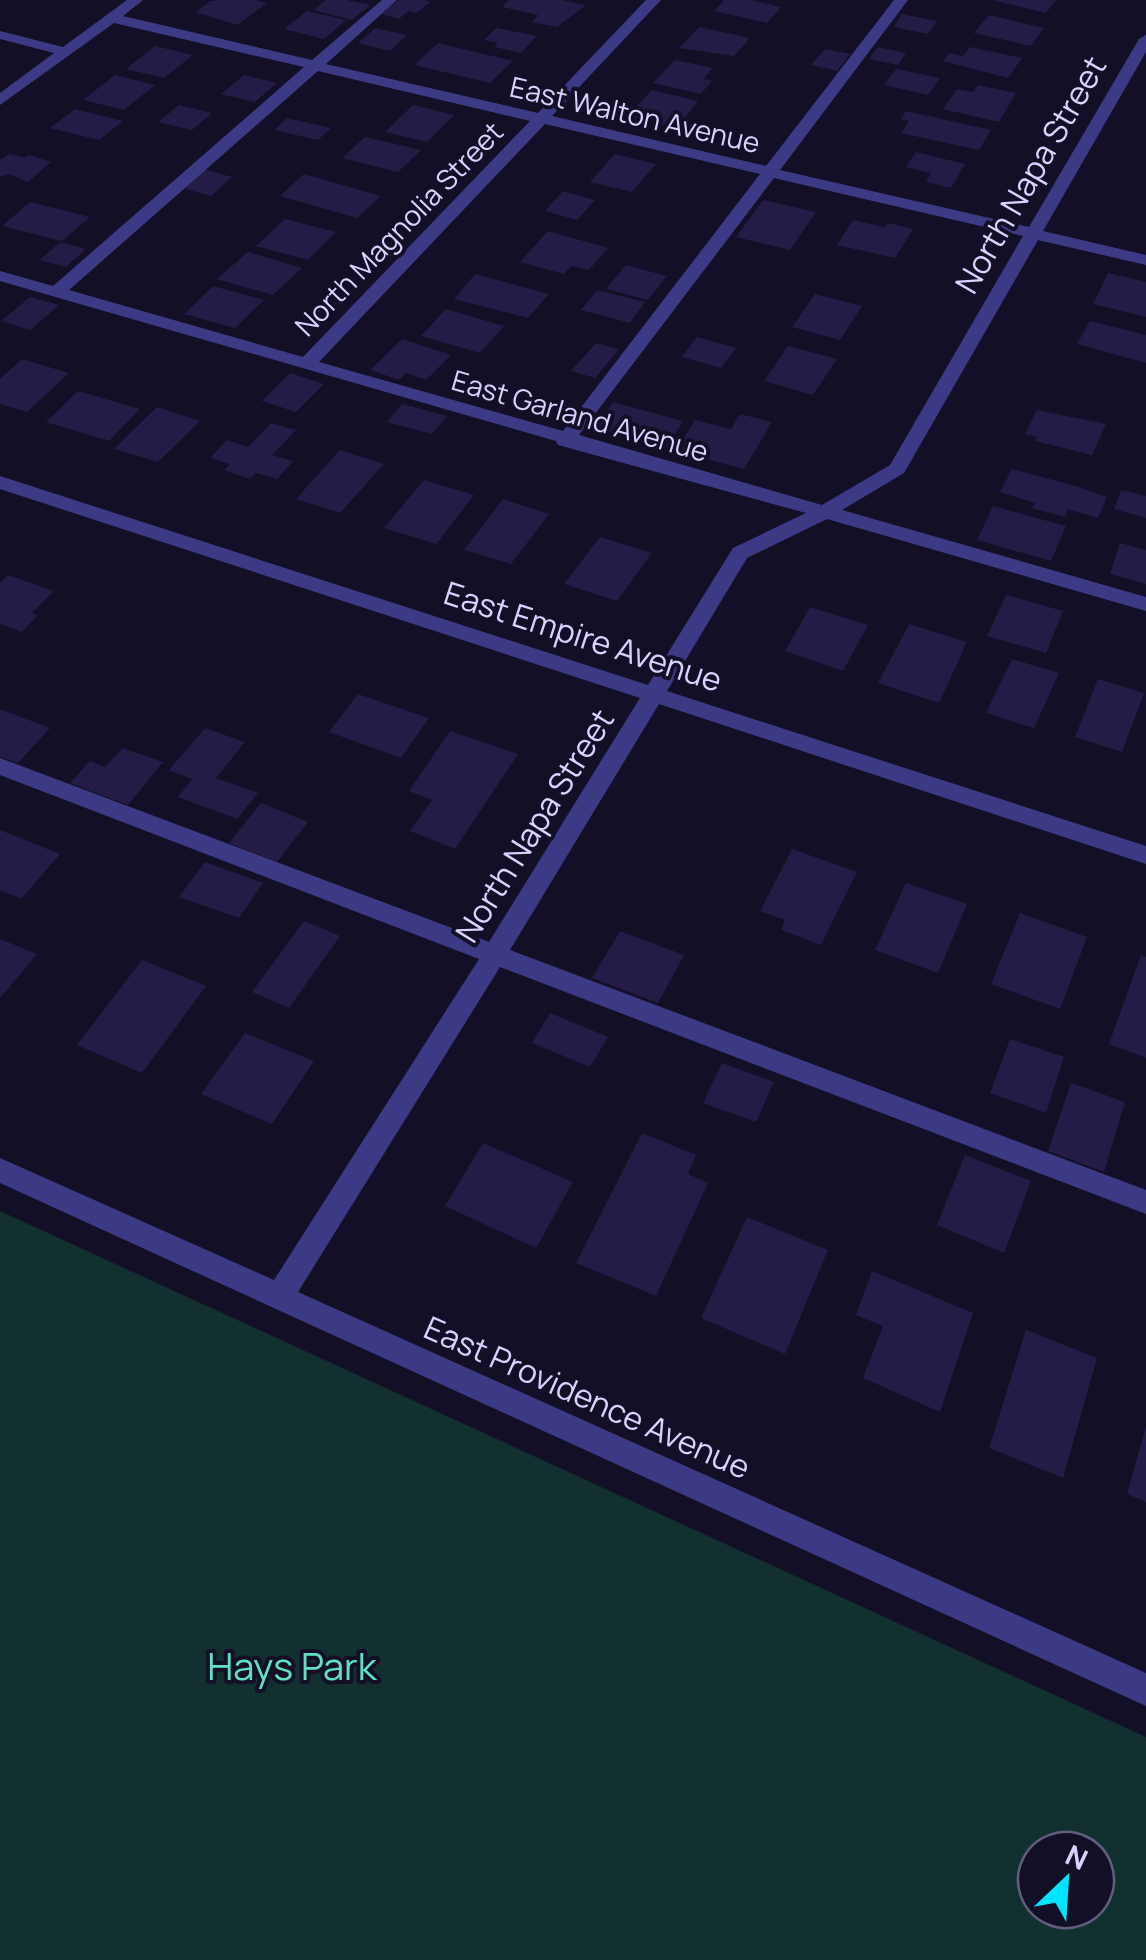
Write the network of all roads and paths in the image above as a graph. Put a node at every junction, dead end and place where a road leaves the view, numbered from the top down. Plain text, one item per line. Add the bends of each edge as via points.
1 (136, 0) edge
2 (390, 0) edge
3 (654, 0) edge
4 (901, 0) edge
5 (112, 18) junction
6 (0, 35) edge
7 (1146, 39) edge
8 (66, 52) junction
9 (317, 66) junction
10 (0, 100) edge
11 (543, 119) junction
12 (772, 173) junction
13 (1036, 235) junction
14 (1146, 260) edge
15 (0, 276) edge
16 (56, 292) junction
17 (306, 365) junction
18 (565, 441) junction
19 (0, 482) edge
20 (821, 514) junction
21 (1146, 604) edge
22 (654, 694) junction
23 (0, 766) edge
24 (1146, 855) edge
25 (495, 954) junction
26 (0, 1170) edge
27 (1146, 1202) edge
28 (279, 1297) junction
29 (1146, 1690) edge

1 - 5 street
2 - 9 street
3 - 11 street, North Magnolia Street
4 - 12 street
5 - 8 street
5 - 9 street, East Walton Avenue
6 - 8 street
7 - 13 street, North Napa Street
8 - 10 street
9 - 11 street, East Walton Avenue
9 - 16 street
11 - 12 street, East Walton Avenue
11 - 17 street, North Magnolia Street
12 - 13 street, East Walton Avenue
12 - 18 street
13 - 14 street, East Walton Avenue
13 - 20 street, North Napa Street via 898,469
15 - 16 street, East Garland Avenue
16 - 17 street, East Garland Avenue
17 - 18 street, East Garland Avenue
18 - 20 street, East Garland Avenue
19 - 22 street, East Empire Avenue
20 - 21 street, East Garland Avenue
20 - 22 street, North Napa Street via 740,553
22 - 24 street, East Empire Avenue
22 - 25 street, North Napa Street
23 - 25 street
25 - 27 street
25 - 28 street, North Napa Street
26 - 28 street, East Providence Avenue
28 - 29 street, East Providence Avenue

